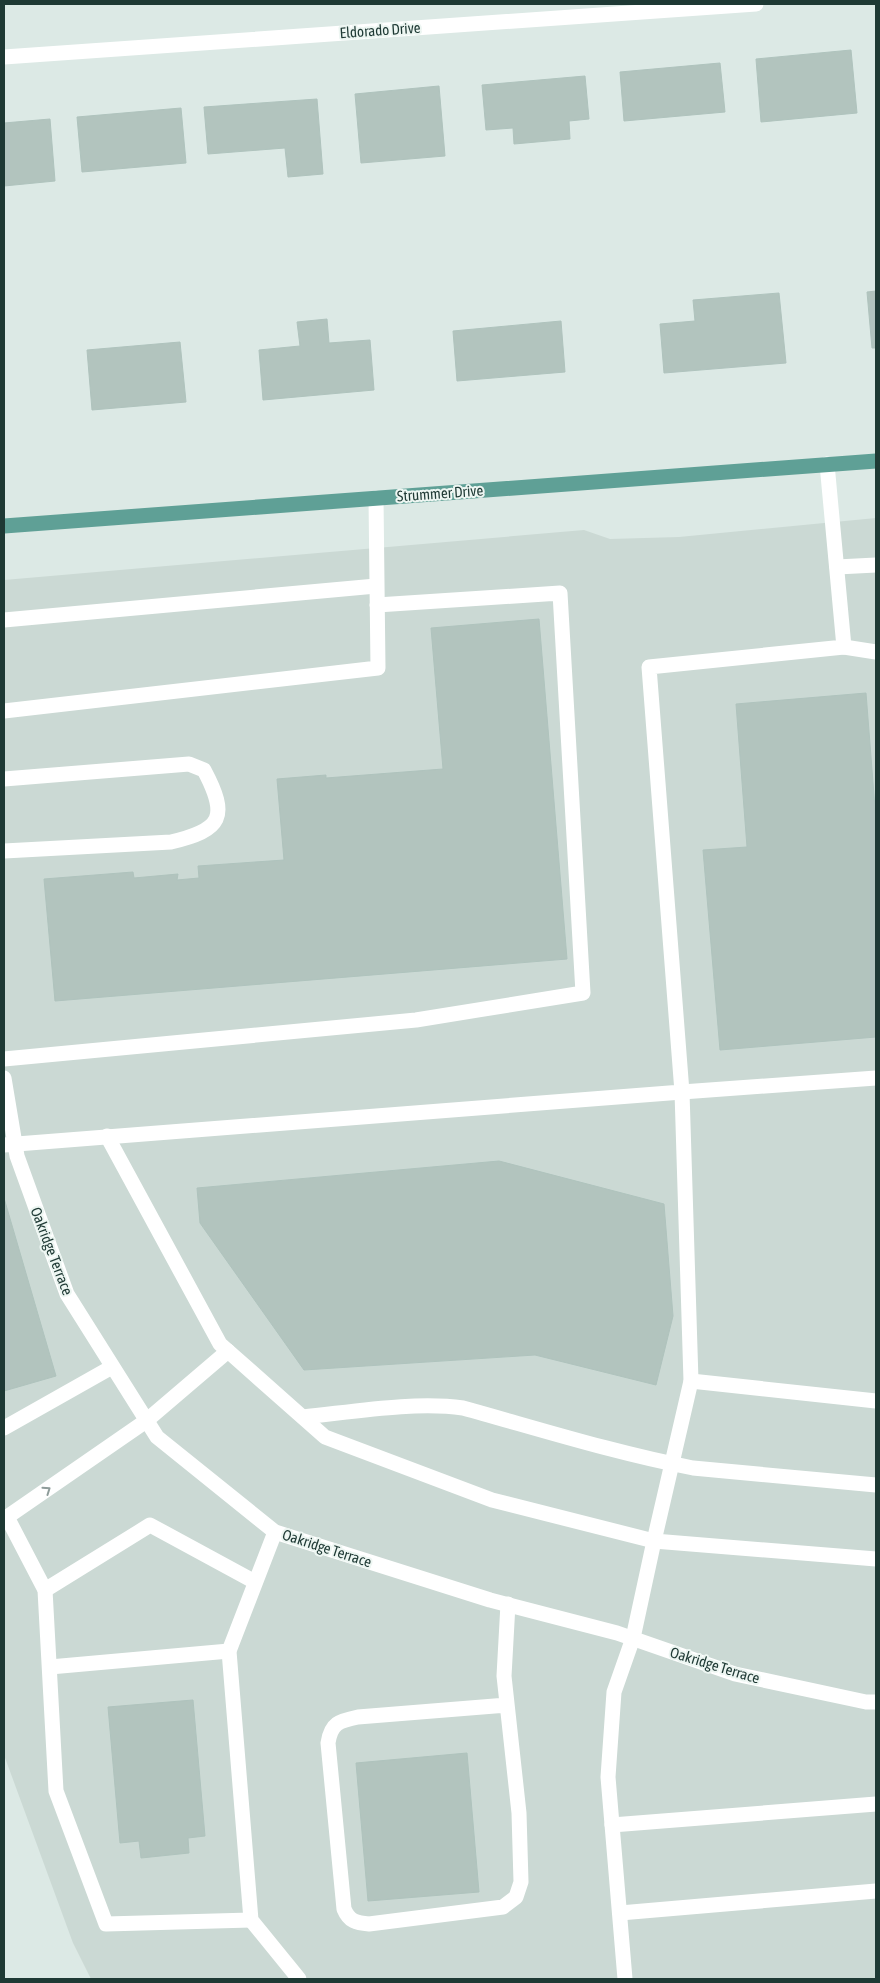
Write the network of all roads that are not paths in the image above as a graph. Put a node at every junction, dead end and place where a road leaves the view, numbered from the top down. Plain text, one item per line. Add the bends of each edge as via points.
1 (756, 4) edge
2 (4, 57) edge
3 (876, 461) edge
4 (827, 464) junction
5 (376, 498) junction
6 (4, 526) edge
7 (876, 565) edge
8 (837, 568) junction
9 (376, 586) junction
10 (377, 605) junction
11 (4, 620) edge
12 (844, 647) junction
13 (876, 652) edge
14 (4, 711) edge
15 (4, 779) edge
16 (4, 851) edge
17 (4, 1059) edge
18 (4, 1078) edge
19 (876, 1078) edge
20 (682, 1092) junction
21 (107, 1136) junction
22 (9, 1144) edge
23 (228, 1351) junction
24 (112, 1367) junction
25 (691, 1381) junction
26 (876, 1402) edge
27 (303, 1417) junction
28 (146, 1421) junction
29 (4, 1428) edge
30 (672, 1464) junction
31 (876, 1485) edge
32 (6, 1518) edge
33 (275, 1532) junction
34 (654, 1541) junction
35 (876, 1560) edge
36 (256, 1582) junction
37 (45, 1590) junction
38 (508, 1604) junction
39 (633, 1638) junction
40 (228, 1651) junction
41 (50, 1668) junction
42 (876, 1702) edge
43 (507, 1705) junction
44 (876, 1804) edge
45 (612, 1825) junction
46 (876, 1891) edge
47 (620, 1914) junction
48 (250, 1920) junction
49 (299, 1979) edge
50 (625, 1979) edge

1 - 2 street, Eldorado Drive
3 - 4 main road, Strummer Drive
4 - 5 main road, Strummer Drive
4 - 8 street
5 - 6 main road, Strummer Drive
5 - 9 street
7 - 8 street
8 - 12 street
9 - 10 street
9 - 11 street
10 - 14 street via 378,668
10 - 17 street via 560,593 583,993 416,1020
12 - 13 street
12 - 20 street via 649,667
15 - 16 street via 189,764 204,770 218,805 217,819 208,830 172,842
18 - 22 street, Oakridge Terrace
19 - 20 street
20 - 21 street
20 - 25 street
21 - 22 street
21 - 23 street via 220,1344
22 - 24 street, Oakridge Terrace via 17,1156 67,1294
23 - 27 street
23 - 28 street
24 - 28 street, Oakridge Terrace
24 - 29 street
25 - 26 street
25 - 30 street
27 - 30 street via 418,1406 464,1408
27 - 34 street via 325,1437 492,1500
32 -> 28 street
28 - 33 street, Oakridge Terrace via 156,1437
30 - 31 street
30 - 34 street
32 - 37 street
33 - 36 street
33 - 38 street, Oakridge Terrace
34 - 35 street
34 - 39 street
36 - 37 street via 150,1525
36 - 40 street
37 - 41 street
38 - 39 street, Oakridge Terrace
38 - 43 street via 504,1676
39 - 42 street, Oakridge Terrace via 735,1674
39 - 45 street via 614,1692 608,1777
40 - 41 street
40 - 48 street
41 - 48 street via 56,1790 106,1924
43 - 43 street via 519,1813 521,1882 516,1897 503,1907 494,1909 369,1924 357,1924 348,1918 344,1909 328,1743 330,1730 342,1720 358,1717
44 - 45 street
45 - 47 street
46 - 47 street
47 - 50 street
48 - 49 street

